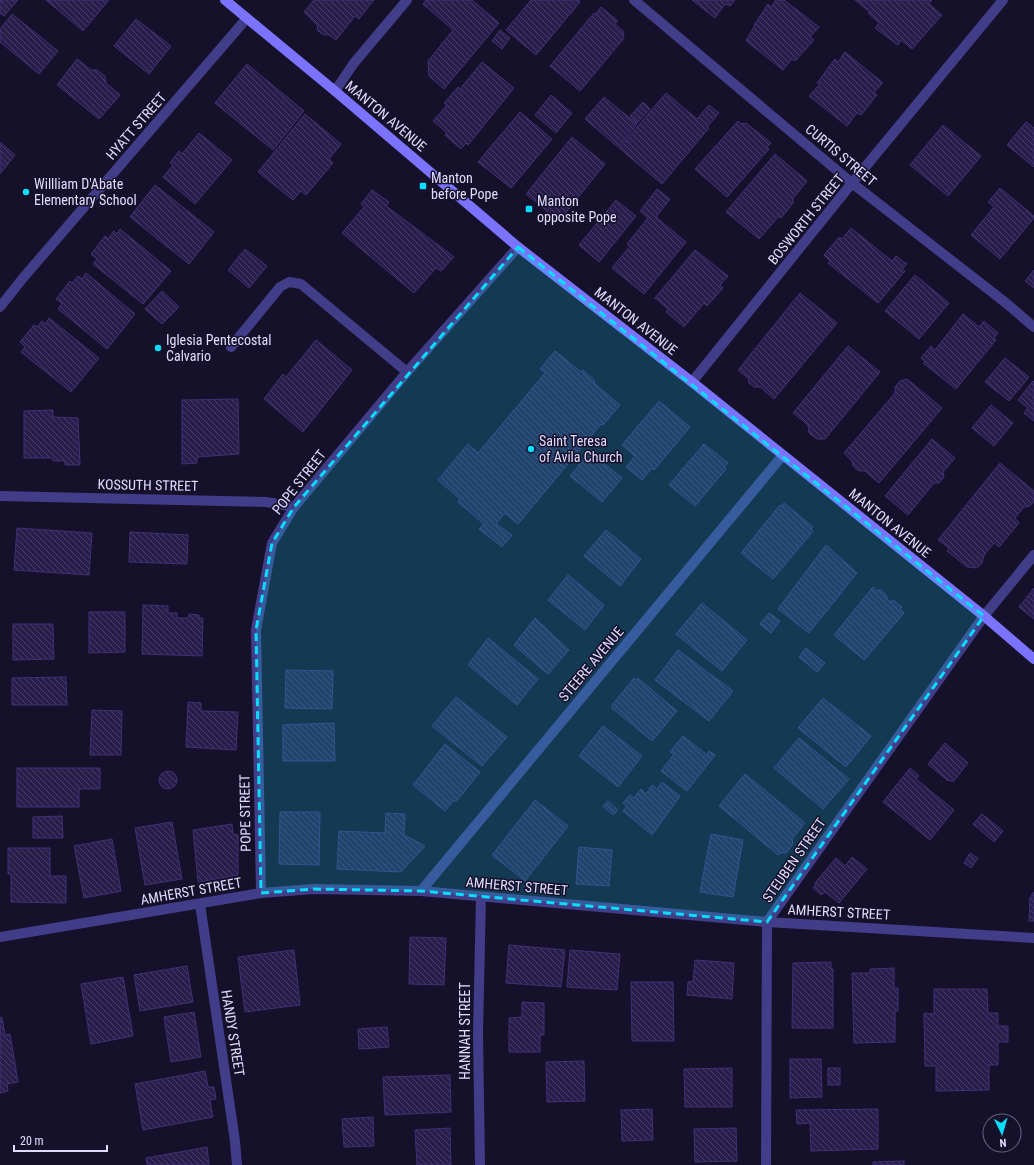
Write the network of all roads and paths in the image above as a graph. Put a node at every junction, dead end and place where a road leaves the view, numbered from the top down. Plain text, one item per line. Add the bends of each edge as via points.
1 (225, 0) edge
2 (407, 0) edge
3 (634, 0) edge
4 (1003, 0) edge
5 (248, 18) junction
6 (335, 91) junction
7 (852, 184) junction
8 (518, 247) junction
9 (0, 307) edge
10 (1034, 327) edge
11 (231, 347) dead end
12 (408, 372) junction
13 (692, 382) junction
14 (783, 456) junction
15 (0, 496) edge
16 (294, 507) junction
17 (1034, 555) edge
18 (984, 616) junction
19 (1034, 659) edge
20 (421, 891) junction
21 (261, 893) junction
22 (481, 898) junction
23 (200, 904) junction
24 (767, 922) junction
25 (0, 937) edge
26 (1034, 938) edge
27 (237, 1165) edge
28 (480, 1165) edge
29 (766, 1165) edge

1 - 5 main road, MANTON AVENUE
2 - 6 street via 354,63
3 - 7 street, CURTIS STREET
4 - 7 street, BOSWORTH STREET
5 - 6 main road, MANTON AVENUE
5 - 9 street, HYATT STREET
6 - 8 main road, MANTON AVENUE
7 - 10 street, CURTIS STREET
7 - 13 street, BOSWORTH STREET
8 - 12 street, POPE STREET
8 - 13 main road, MANTON AVENUE
11 - 12 street via 280,287 289,282 301,284
12 - 16 street, POPE STREET
13 - 14 main road, MANTON AVENUE
14 - 18 main road, MANTON AVENUE
14 - 20 street, STEERE AVENUE
15 - 16 street, KOSSUTH STREET via 266,502
16 - 21 street, POPE STREET via 272,543 256,630
17 - 18 street, STEUBEN STREET
18 - 19 main road, MANTON AVENUE
18 - 24 street, STEUBEN STREET
20 - 21 street, AMHERST STREET via 314,889
20 - 22 street, AMHERST STREET
21 - 23 street, AMHERST STREET
22 - 24 street, AMHERST STREET
22 - 28 street, HANNAH STREET via 478,1033
23 - 25 street, AMHERST STREET
23 - 27 street, HANDY STREET
24 - 26 street, AMHERST STREET
24 - 29 street, STEUBEN STREET

